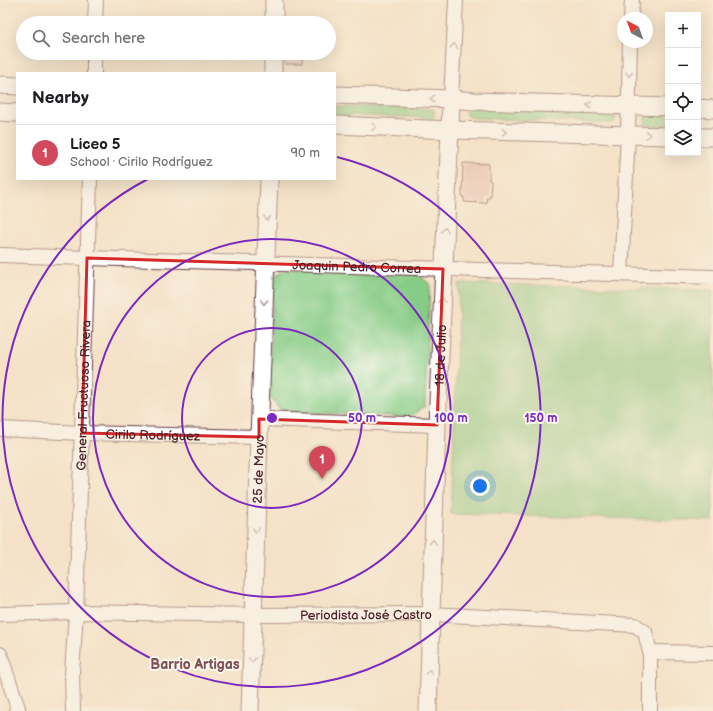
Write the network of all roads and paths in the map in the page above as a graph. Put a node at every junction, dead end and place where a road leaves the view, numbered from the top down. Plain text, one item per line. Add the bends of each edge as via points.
1 (96, 0) edge
2 (274, 0) edge
3 (456, 0) edge
4 (632, 0) edge
5 (631, 12) edge
6 (95, 16) edge
7 (274, 16) edge
8 (630, 48) edge
9 (94, 60) edge
10 (273, 60) edge
11 (94, 72) edge
12 (272, 72) edge
13 (0, 85) edge
14 (16, 86) edge
15 (336, 95) edge
16 (451, 99) junction
17 (628, 106) junction
18 (665, 107) edge
19 (701, 108) edge
20 (713, 109) edge
21 (0, 112) edge
22 (16, 113) edge
23 (336, 125) edge
24 (450, 130) junction
25 (628, 134) junction
26 (665, 136) edge
27 (701, 137) edge
28 (713, 137) edge
29 (90, 180) edge
30 (269, 180) edge
31 (0, 255) edge
32 (87, 258) junction
33 (265, 263) junction
34 (443, 269) junction
35 (621, 274) junction
36 (713, 278) edge
37 (259, 419) junction
38 (437, 425) junction
39 (0, 429) edge
40 (82, 433) junction
41 (259, 437) junction
42 (76, 612) junction
43 (0, 614) edge
44 (431, 614) junction
45 (253, 615) junction
46 (650, 652) junction
47 (713, 653) edge
48 (0, 654) edge
49 (16, 711) edge
50 (73, 711) edge
51 (250, 711) edge
52 (428, 711) edge
53 (650, 711) edge

1 - 6 street
2 - 7 street
16 -> 3 street, 18 de Julio
4 - 5 street
8 -> 17 street
9 - 11 street
10 - 12 street
13 - 14 street
16 -> 15 street
17 -> 16 street via 474,102
16 - 24 street, 18 de Julio
17 - 18 street
17 - 25 street
19 - 20 street
21 - 22 street
23 -> 24 street
24 -> 25 street
34 -> 24 street, 18 de Julio
25 -> 26 street
25 - 35 street
27 - 28 street
29 - 32 street, General Fructuoso Rivera
30 -> 33 street, 25 de Mayo
31 - 32 street, Joaquin Pedro Correa
32 - 33 street, Joaquin Pedro Correa
32 - 40 street, General Fructuoso Rivera
33 - 34 street, Joaquin Pedro Correa
33 -> 37 street, 25 de Mayo
34 - 35 street, Joaquin Pedro Correa
38 -> 34 street, 18 de Julio
35 - 36 street, Joaquin Pedro Correa
37 - 38 street
37 - 41 street, 25 de Mayo
44 -> 38 street, 18 de Julio
39 - 40 street, Cirilo Rodríguez
40 - 41 street, Cirilo Rodríguez
40 - 42 street, General Fructuoso Rivera
41 -> 45 street, 25 de Mayo
42 - 43 street, Periodista José Castro
42 - 45 street, Periodista José Castro
42 - 50 street, General Fructuoso Rivera via 72,673
44 - 45 street, Periodista José Castro
44 - 46 street, Periodista José Castro via 635,625 645,632
52 -> 44 street, 18 de Julio
45 -> 51 street, 25 de Mayo
46 - 47 street
46 - 53 street, Periodista José Castro
48 - 49 street via 18,708

